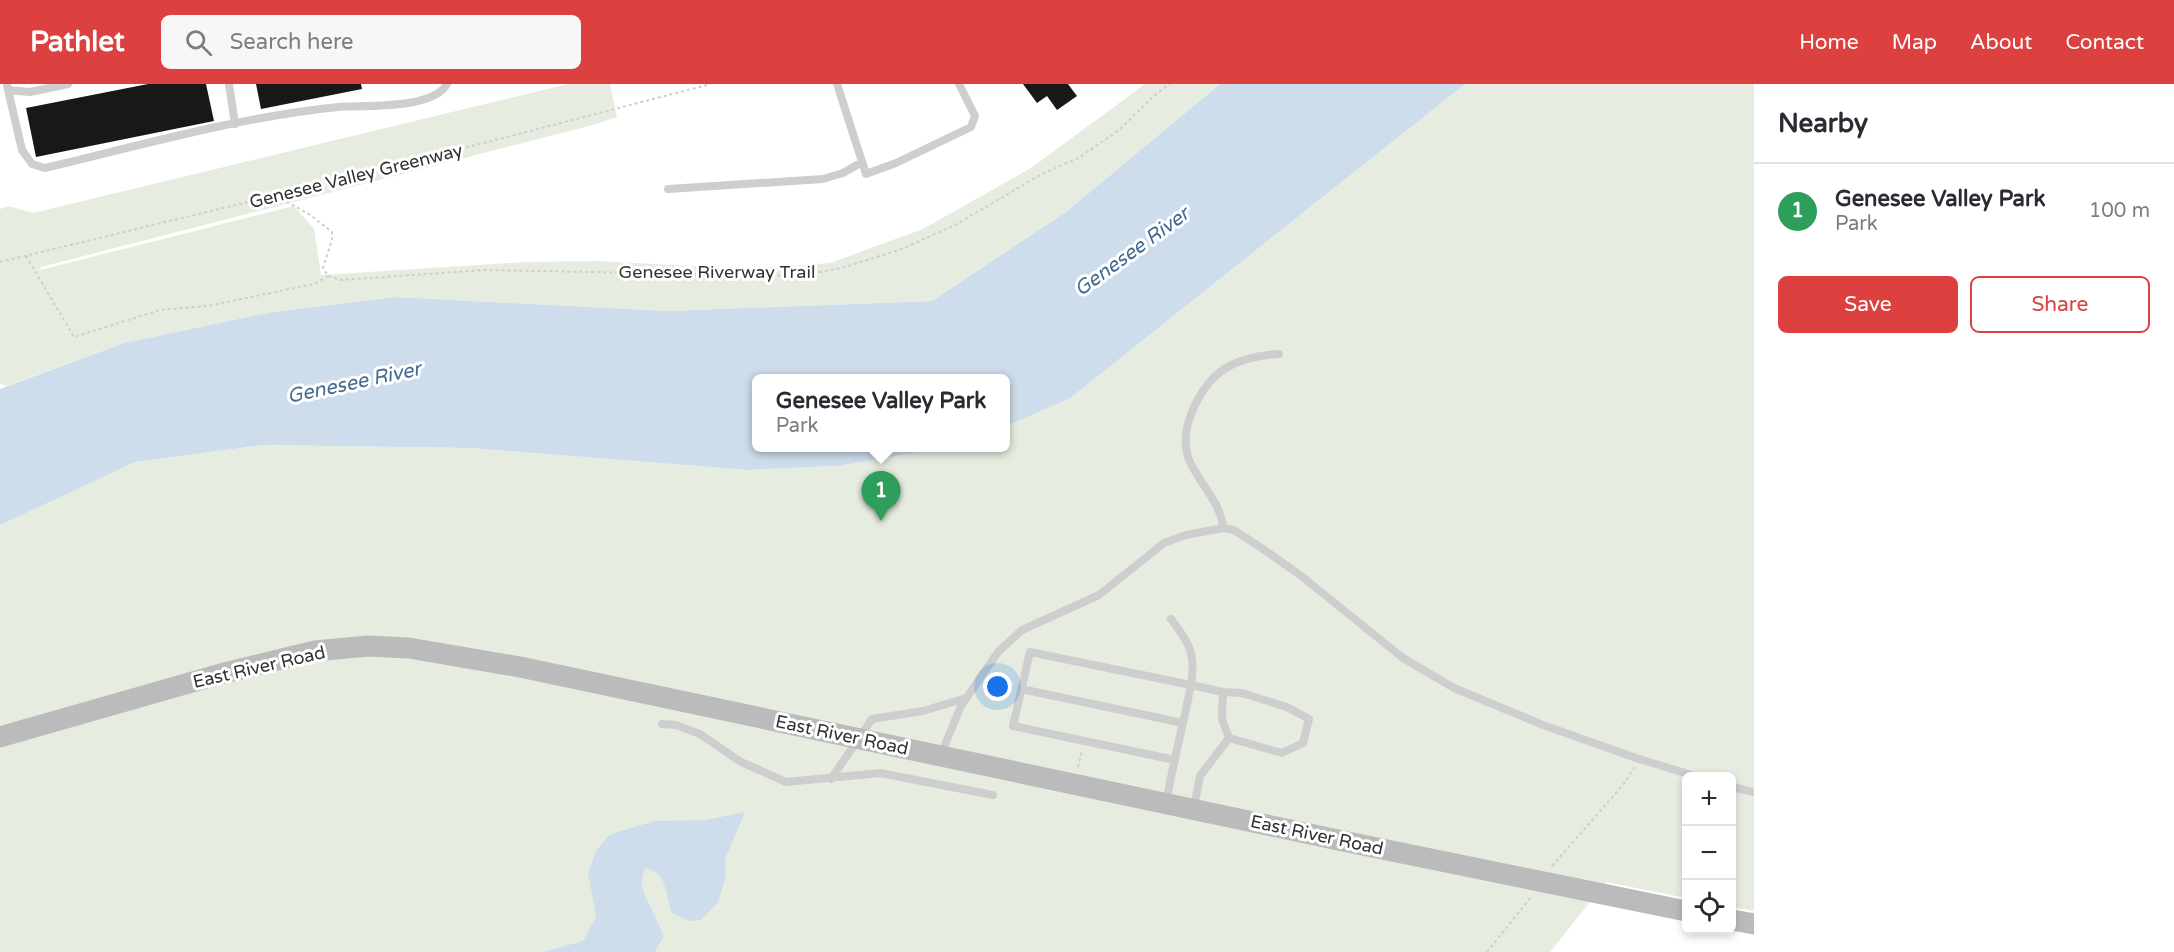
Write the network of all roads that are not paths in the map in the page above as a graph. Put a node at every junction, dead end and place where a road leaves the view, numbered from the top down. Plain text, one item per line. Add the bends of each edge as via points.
1 (68, 84) edge
2 (229, 84) edge
3 (447, 84) edge
4 (837, 84) edge
5 (959, 84) edge
6 (7, 87) edge
7 (236, 124) junction
8 (862, 162) junction
9 (668, 189) dead end
10 (1279, 354) dead end
11 (1223, 528) junction
12 (1171, 619) dead end
13 (1191, 685) junction
14 (1021, 689) junction
15 (1223, 692) junction
16 (966, 698) junction
17 (1183, 723) junction
18 (662, 724) dead end
19 (0, 737) edge
20 (857, 738) junction
21 (1229, 738) junction
22 (940, 756) junction
23 (1175, 760) junction
24 (1682, 773) edge
25 (831, 779) junction
26 (1736, 788) edge
27 (1754, 792) edge
28 (993, 795) dead end
29 (1166, 804) junction
30 (1194, 809) junction
31 (1682, 910) edge
32 (1736, 921) edge
33 (1754, 924) edge

1 - 6 lane via 30,92
2 - 7 lane
3 - 7 lane via 444,90 423,100 398,105 310,110
4 - 8 lane
5 - 8 lane via 975,116 971,127 866,174
6 - 7 lane via 22,150 32,164 45,168
8 - 9 lane via 823,178
10 - 11 lane via 1252,357 1221,370 1206,385 1190,416 1185,435 1188,456 1218,508
11 - 16 lane via 1164,543 1100,595 1022,630 998,652
11 - 24 lane via 1234,530 1263,549 1403,658 1454,688 1520,716
12 - 13 lane via 1185,638 1193,659
13 - 14 lane via 1030,652
13 - 15 lane
13 - 17 lane
14 - 17 lane
14 - 23 lane via 1013,726
15 - 21 lane via 1222,719
15 - 21 lane via 1242,693 1287,706 1309,719 1303,743 1282,753
16 - 20 lane via 923,711 872,719
16 - 22 lane
17 - 23 lane
18 - 25 lane via 700,734 741,762 786,782
19 - 20 street, East River Road via 282,658 368,646 483,660
20 - 22 street, East River Road
20 - 25 lane
21 - 30 lane via 1200,776
22 - 29 street, East River Road
23 - 29 lane
25 - 28 lane via 880,773
26 - 27 lane
29 - 30 street, East River Road
30 - 31 street, East River Road
32 - 33 street

